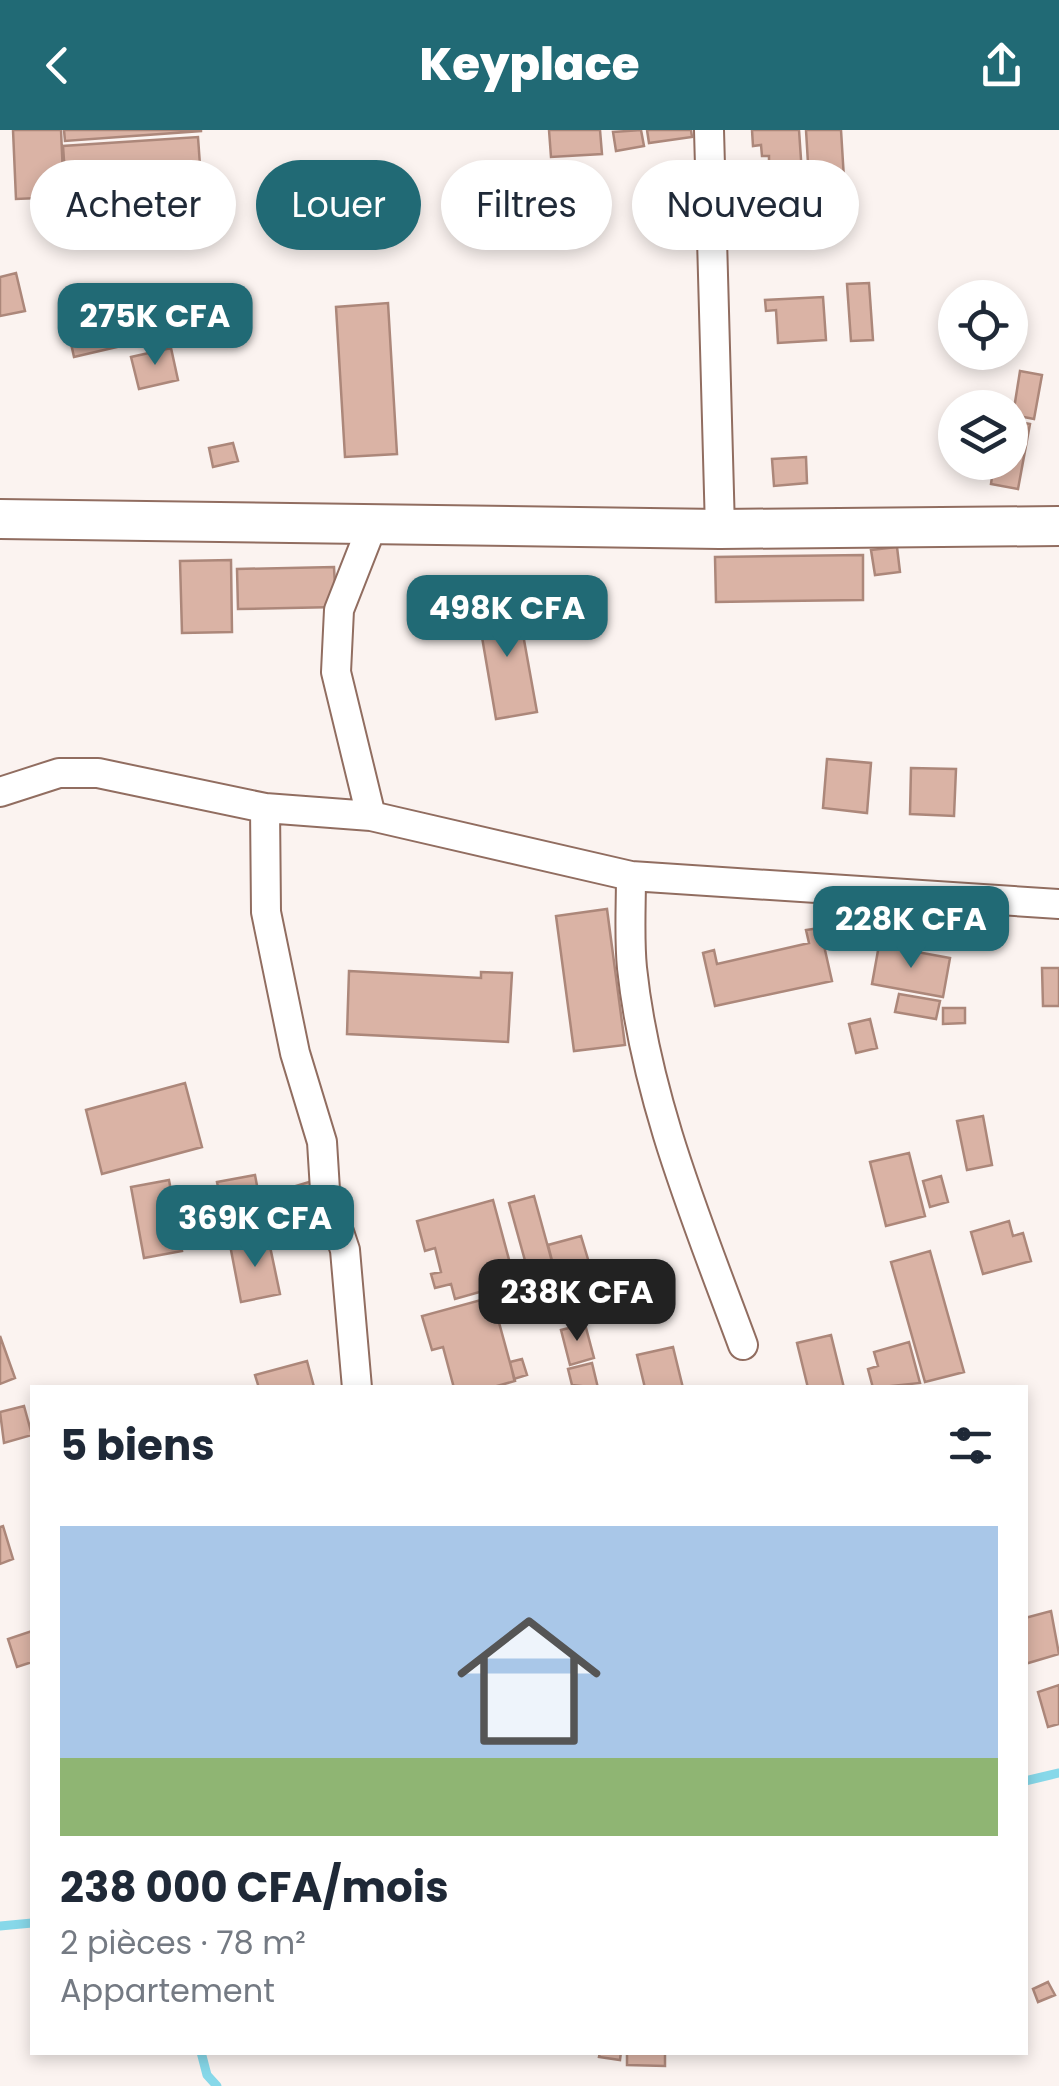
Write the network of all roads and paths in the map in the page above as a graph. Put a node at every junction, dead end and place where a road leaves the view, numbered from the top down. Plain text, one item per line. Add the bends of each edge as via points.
1 (708, 130) edge
2 (0, 519) edge
3 (372, 526) junction
4 (1059, 526) edge
5 (720, 529) junction
6 (0, 792) edge
7 (265, 808) junction
8 (371, 816) junction
9 (631, 876) junction
10 (1059, 904) edge
11 (743, 1346) dead end
12 (357, 1385) edge

1 - 5 street
2 - 3 street
3 - 5 street
3 - 8 street via 339,610 336,672
4 - 5 street
6 - 7 street via 59,773 98,773
7 - 8 street
7 - 12 street via 266,912 295,1053 322,1142 324,1190 345,1250
8 - 9 street
9 - 10 street
9 - 11 street via 632,967 646,1052 681,1178

